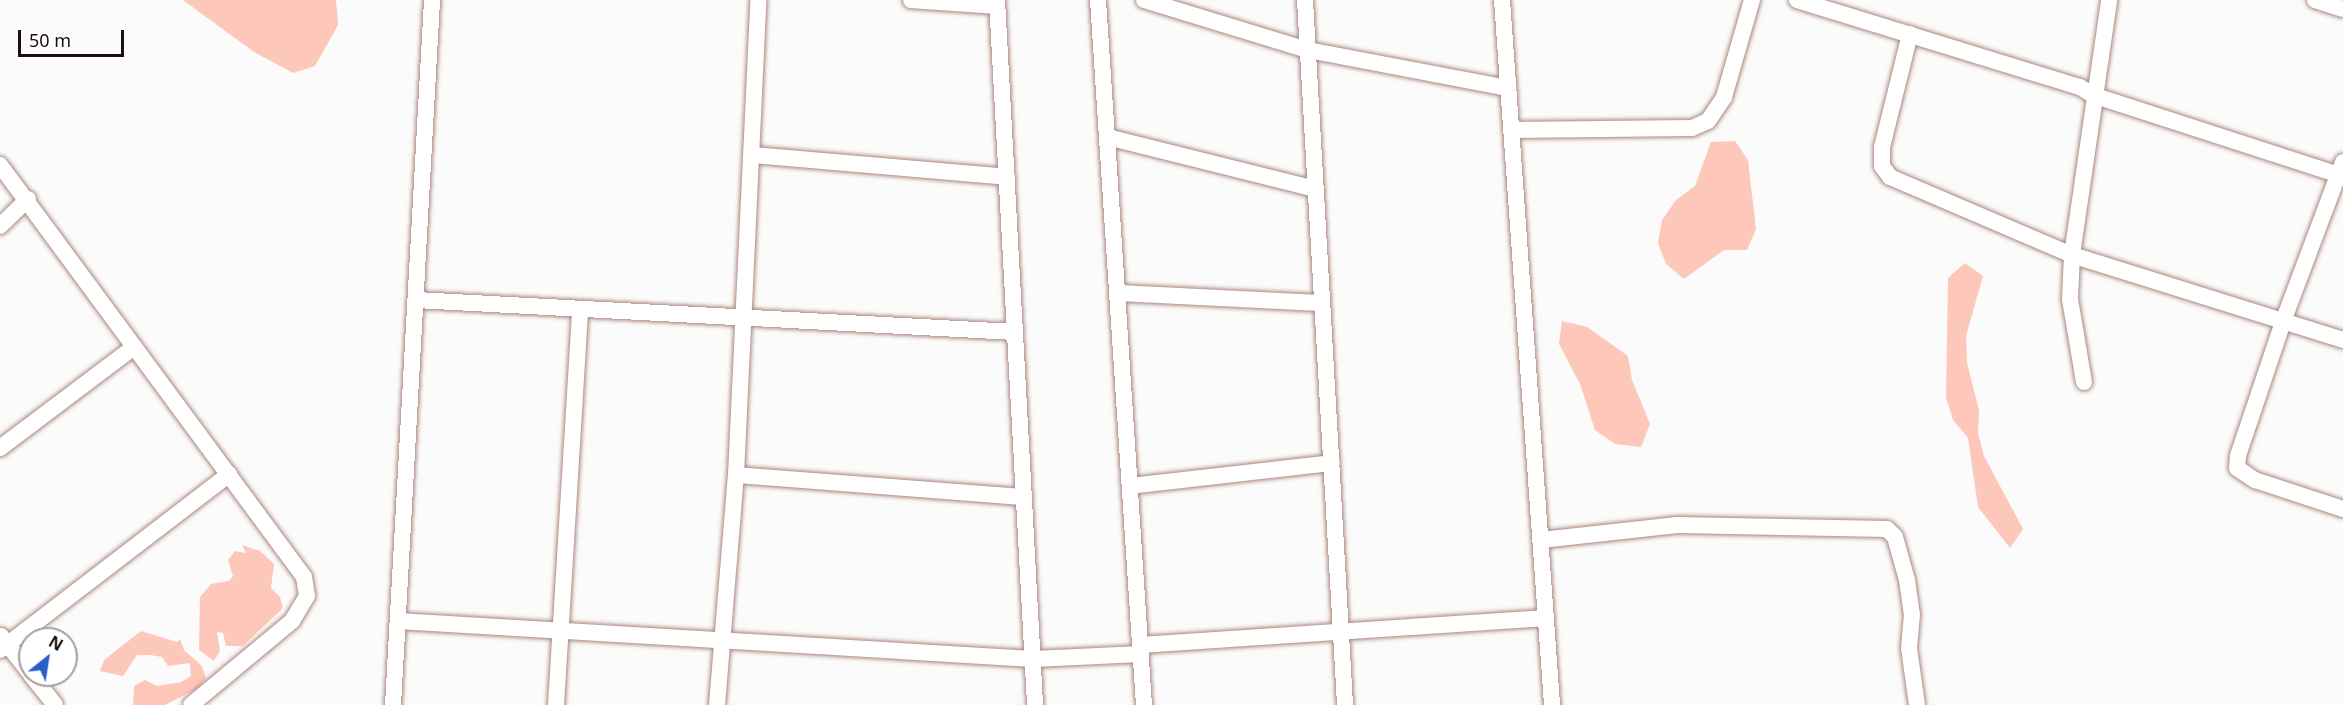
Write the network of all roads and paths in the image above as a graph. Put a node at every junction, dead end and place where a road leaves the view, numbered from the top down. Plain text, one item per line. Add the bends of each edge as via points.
1 (432, 0) edge
2 (758, 0) edge
3 (911, 0) edge
4 (1098, 0) edge
5 (1144, 0) edge
6 (1305, 0) edge
7 (1502, 0) edge
8 (1752, 0) edge
9 (1797, 0) edge
10 (2109, 0) edge
11 (2315, 0) edge
12 (997, 3) edge
13 (2343, 9) edge
14 (1910, 34) junction
15 (1308, 50) junction
16 (1508, 88) junction
17 (2093, 95) junction
18 (1511, 130) junction
19 (1107, 137) junction
20 (752, 155) junction
21 (0, 165) edge
22 (2341, 171) edge
23 (1006, 177) junction
24 (1316, 189) junction
25 (28, 199) junction
26 (0, 226) edge
27 (2072, 255) junction
28 (1117, 293) junction
29 (416, 300) junction
30 (1323, 303) junction
31 (580, 309) junction
32 (744, 318) junction
33 (2284, 320) junction
34 (1015, 332) junction
35 (2343, 340) edge
36 (134, 347) junction
37 (2084, 382) dead end
38 (0, 448) edge
39 (1332, 463) junction
40 (229, 474) junction
41 (736, 475) junction
42 (1130, 486) junction
43 (1024, 497) junction
44 (2343, 509) edge
45 (1541, 540) junction
46 (1546, 618) junction
47 (398, 621) junction
48 (1341, 630) junction
49 (561, 631) junction
50 (720, 640) junction
51 (2, 643) edge
52 (1140, 650) junction
53 (1033, 659) junction
54 (18, 660) edge
55 (41, 687) edge
56 (55, 705) edge
57 (191, 705) edge
58 (393, 705) edge
59 (556, 705) edge
60 (717, 705) edge
61 (1035, 705) edge
62 (1144, 705) edge
63 (1345, 705) edge
64 (1552, 705) edge
65 (1917, 705) edge

1 - 29 street
2 - 20 street
3 - 12 street
4 - 19 street
5 - 15 street
6 - 15 street
7 - 16 street
8 - 18 street via 1724,97 1708,121 1692,128
9 - 14 street
10 - 17 street
11 - 13 street
12 - 23 street
14 - 17 street via 2080,87
14 - 27 street via 1882,147 1882,166 1890,177
15 - 16 street
15 - 24 street
16 - 18 street
17 - 22 street
17 - 27 street
18 - 45 street
19 - 24 street
19 - 28 street
20 - 23 street
20 - 32 street
21 - 25 street
22 - 33 street
23 - 34 street
24 - 30 street
25 - 26 street
25 - 36 street
27 - 33 street
27 - 37 street via 2070,299
28 - 30 street
28 - 42 street
29 - 31 street
29 - 47 street
30 - 39 street
31 - 32 street
31 - 49 street
32 - 34 street
32 - 41 street
33 - 35 street
33 - 44 street via 2237,468 2255,480
34 - 43 street
36 - 38 street
36 - 40 street
39 - 42 street
39 - 48 street
40 - 51 street
40 - 57 street via 292,558 304,578 307,596 292,621
41 - 43 street
41 - 50 street
42 - 52 street
43 - 53 street
45 - 46 street
45 - 65 street via 1677,525 1887,529 1895,537 1907,580 1912,614 1909,648
46 - 48 street
46 - 64 street
47 - 49 street
47 - 58 street
48 - 52 street
48 - 63 street
49 - 50 street
49 - 59 street
50 - 53 street
50 - 60 street
51 - 54 street
52 - 53 street
52 - 62 street
53 - 61 street
55 - 56 street

